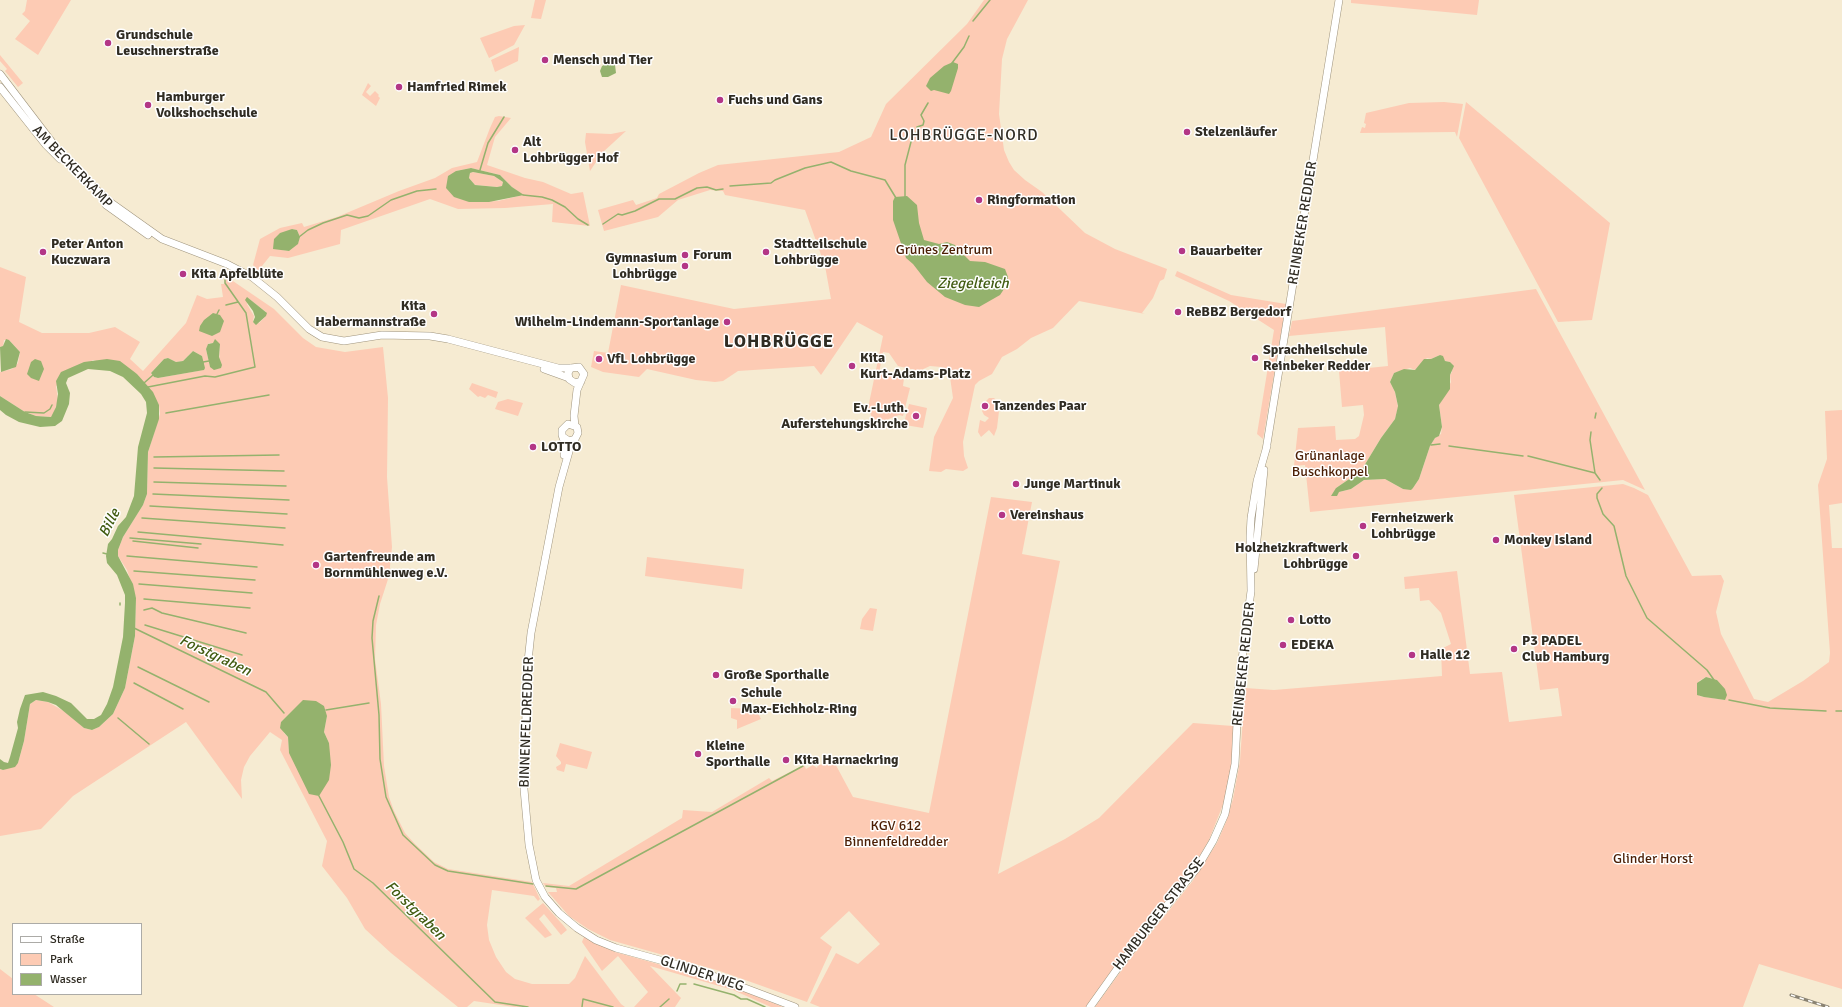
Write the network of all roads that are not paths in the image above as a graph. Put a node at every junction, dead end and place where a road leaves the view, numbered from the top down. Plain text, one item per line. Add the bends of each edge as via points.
1 (1339, 0) edge
2 (0, 74) edge
3 (0, 87) edge
4 (16, 103) junction
5 (430, 336) junction
6 (570, 368) junction
7 (570, 380) junction
8 (581, 381) junction
9 (566, 425) junction
10 (575, 426) junction
11 (563, 438) junction
12 (572, 441) junction
13 (564, 467) junction
14 (1236, 747) joint
15 (607, 945) joint
16 (795, 1007) edge
17 (1090, 1007) edge

1 - 14 main road, REINBEKER REDDER via 1267,446 1257,480 1251,518 1252,581 1239,679
2 - 4 main road
3 - 4 main road
4 - 5 main road, AM BECKERKAMP via 75,170 110,202 162,239 243,275 271,291 309,329 322,336 344,341 382,335
5 - 6 main road via 558,368
5 - 7 main road via 547,370
6 - 7 main road
6 - 8 main road via 576,366 582,370 584,376
7 - 8 main road via 576,383
7 - 9 main road via 573,388
8 - 10 main road via 577,388
9 - 10 main road
9 - 11 main road via 562,431
10 - 12 main road via 578,435
11 - 12 main road
11 - 13 main road, BINNENFELDREDDER
12 - 13 main road, BINNENFELDREDDER
13 - 15 main road, BINNENFELDREDDER via 528,654 524,757 526,825 532,865 545,897 577,928
14 - 17 main road, HAMBURGER STRASSE via 1227,805 1206,854 1188,882 1110,976
15 - 16 main road, GLINDER WEG via 700,971

